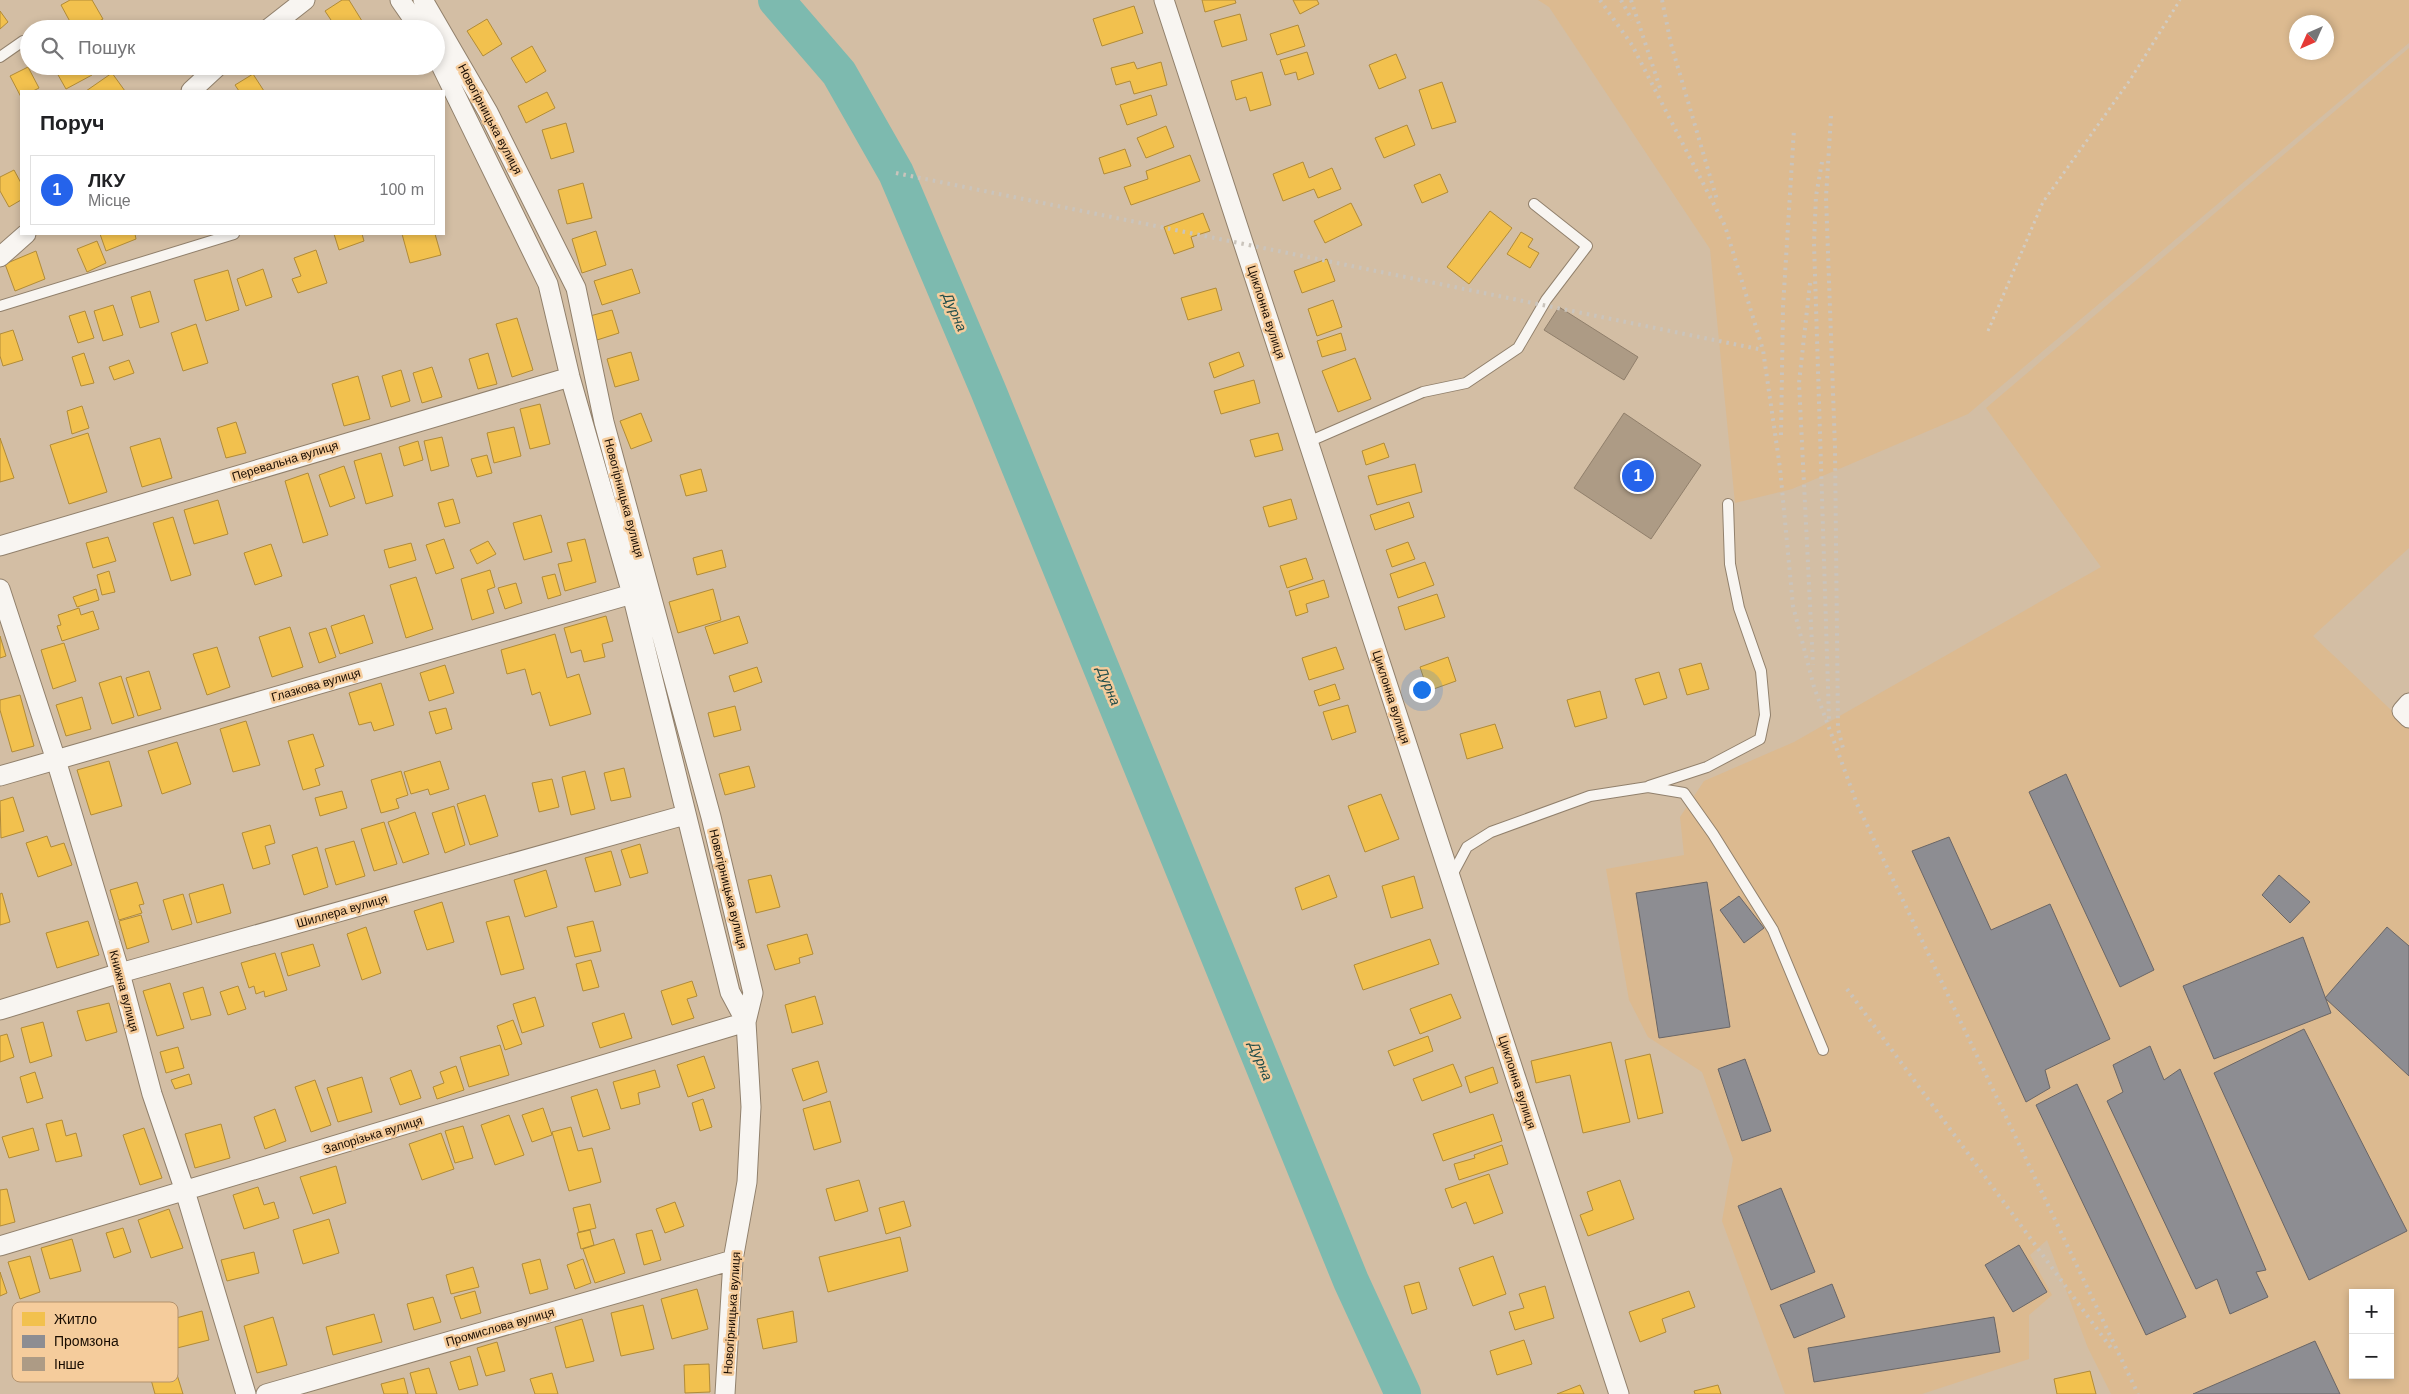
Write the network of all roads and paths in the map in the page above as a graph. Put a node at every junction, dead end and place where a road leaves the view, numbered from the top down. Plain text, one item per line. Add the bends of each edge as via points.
1 (305, 0) edge
2 (400, 0) edge
3 (423, 0) edge
4 (1164, 0) edge
5 (2180, 0) edge
6 (279, 20) edge
7 (414, 20) edge
8 (435, 20) edge
9 (445, 38) edge
10 (20, 43) edge
11 (0, 57) edge
12 (445, 73) edge
13 (208, 75) edge
14 (192, 90) edge
15 (1534, 204) dead end
16 (25, 235) edge
17 (231, 235) edge
18 (0, 257) edge
19 (0, 306) edge
20 (1988, 332) dead end
21 (570, 377) junction
22 (1308, 442) junction
23 (1728, 504) dead end
24 (0, 546) edge
25 (0, 588) edge
26 (632, 594) junction
27 (56, 760) junction
28 (0, 776) edge
29 (1648, 786) junction
30 (685, 815) junction
31 (1450, 878) junction
32 (120, 973) junction
33 (0, 1010) edge
34 (746, 1022) junction
35 (1823, 1050) dead end
36 (185, 1191) junction
37 (0, 1246) edge
38 (733, 1260) junction
39 (246, 1394) edge
40 (266, 1394) edge
41 (725, 1394) edge
42 (1619, 1394) edge

1 - 6 street
2 - 7 street
3 - 8 street, Новогірницька вулиця
4 - 22 street, Циклонна вулиця
5 - 20 path via 2130,80 2042,202
9 - 34 street, Новогірницька вулиця via 488,112 576,288 604,422 711,817 753,993
10 - 11 lane
12 - 21 street, Новогірницька вулиця via 548,284
13 - 14 street
15 - 22 lane via 1587,246 1546,300 1518,348 1466,383 1423,392
16 - 18 street
17 - 19 lane
21 - 24 street, Перевальна вулиця
21 - 26 street, Новогірницька вулиця
22 - 31 street, Циклонна вулиця
23 - 29 lane via 1730,564 1739,608 1762,671 1764,715 1760,739 1708,767
25 - 27 street, Книжна вулиця
26 - 27 street, Глазкова вулиця
26 - 30 street, Новогірницька вулиця
27 - 28 street, Глазкова вулиця
27 - 32 street, Книжна вулиця
29 - 31 lane via 1590,796 1491,832 1467,847
29 - 35 lane via 1684,793 1713,834 1773,930
30 - 32 street, Шиллера вулиця
30 - 34 street, Новогірницька вулиця via 730,992
31 - 42 street, Циклонна вулиця
32 - 33 street, Шиллера вулиця
32 - 36 street, Книжна вулиця via 152,1094
34 - 36 street, Запорізька вулиця
34 - 38 street, Новогірницька вулиця via 751,1107 747,1182
36 - 37 street, Запорізька вулиця
36 - 39 street, Книжна вулиця
38 - 40 street, Промислова вулиця
38 - 41 street, Новогірницька вулиця

